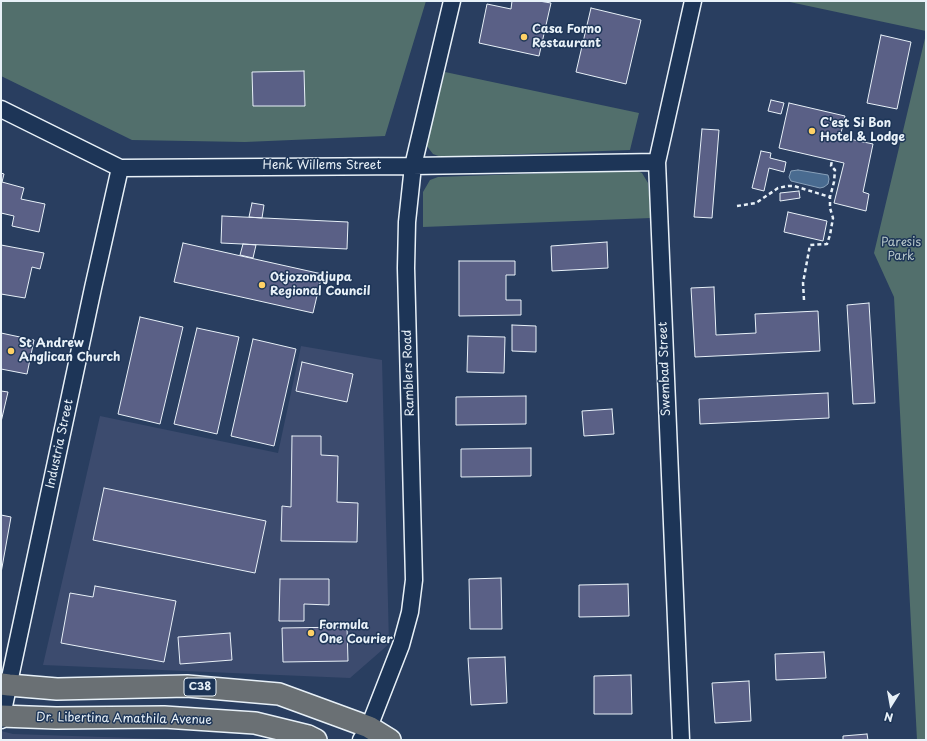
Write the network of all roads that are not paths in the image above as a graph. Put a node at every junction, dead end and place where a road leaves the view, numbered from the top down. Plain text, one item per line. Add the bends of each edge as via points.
1 (452, 1) edge
2 (693, 1) edge
3 (1, 109) edge
4 (657, 162) junction
5 (413, 166) junction
6 (120, 168) junction
7 (5, 684) edge
8 (1, 717) edge
9 (365, 733) edge
10 (316, 740) edge
11 (390, 740) edge
12 (681, 740) edge

1 - 5 street, Ramblers Road
2 - 4 street, Swembad Street
3 - 6 street, Henk Willems Street
4 - 5 street, Henk Willems Street
4 - 12 street, Swembad Street
5 - 6 street, Henk Willems Street
5 - 9 street, Ramblers Road via 406,268 414,580 410,612 401,645
6 - 7 street, Industria Street
7 - 8 street, Industria Street
7 - 9 main road, C38 via 57,689 187,686 279,694
8 - 10 main road, Dr. Libertina Amathila Avenue via 164,718 255,723
9 - 11 main road, C38

